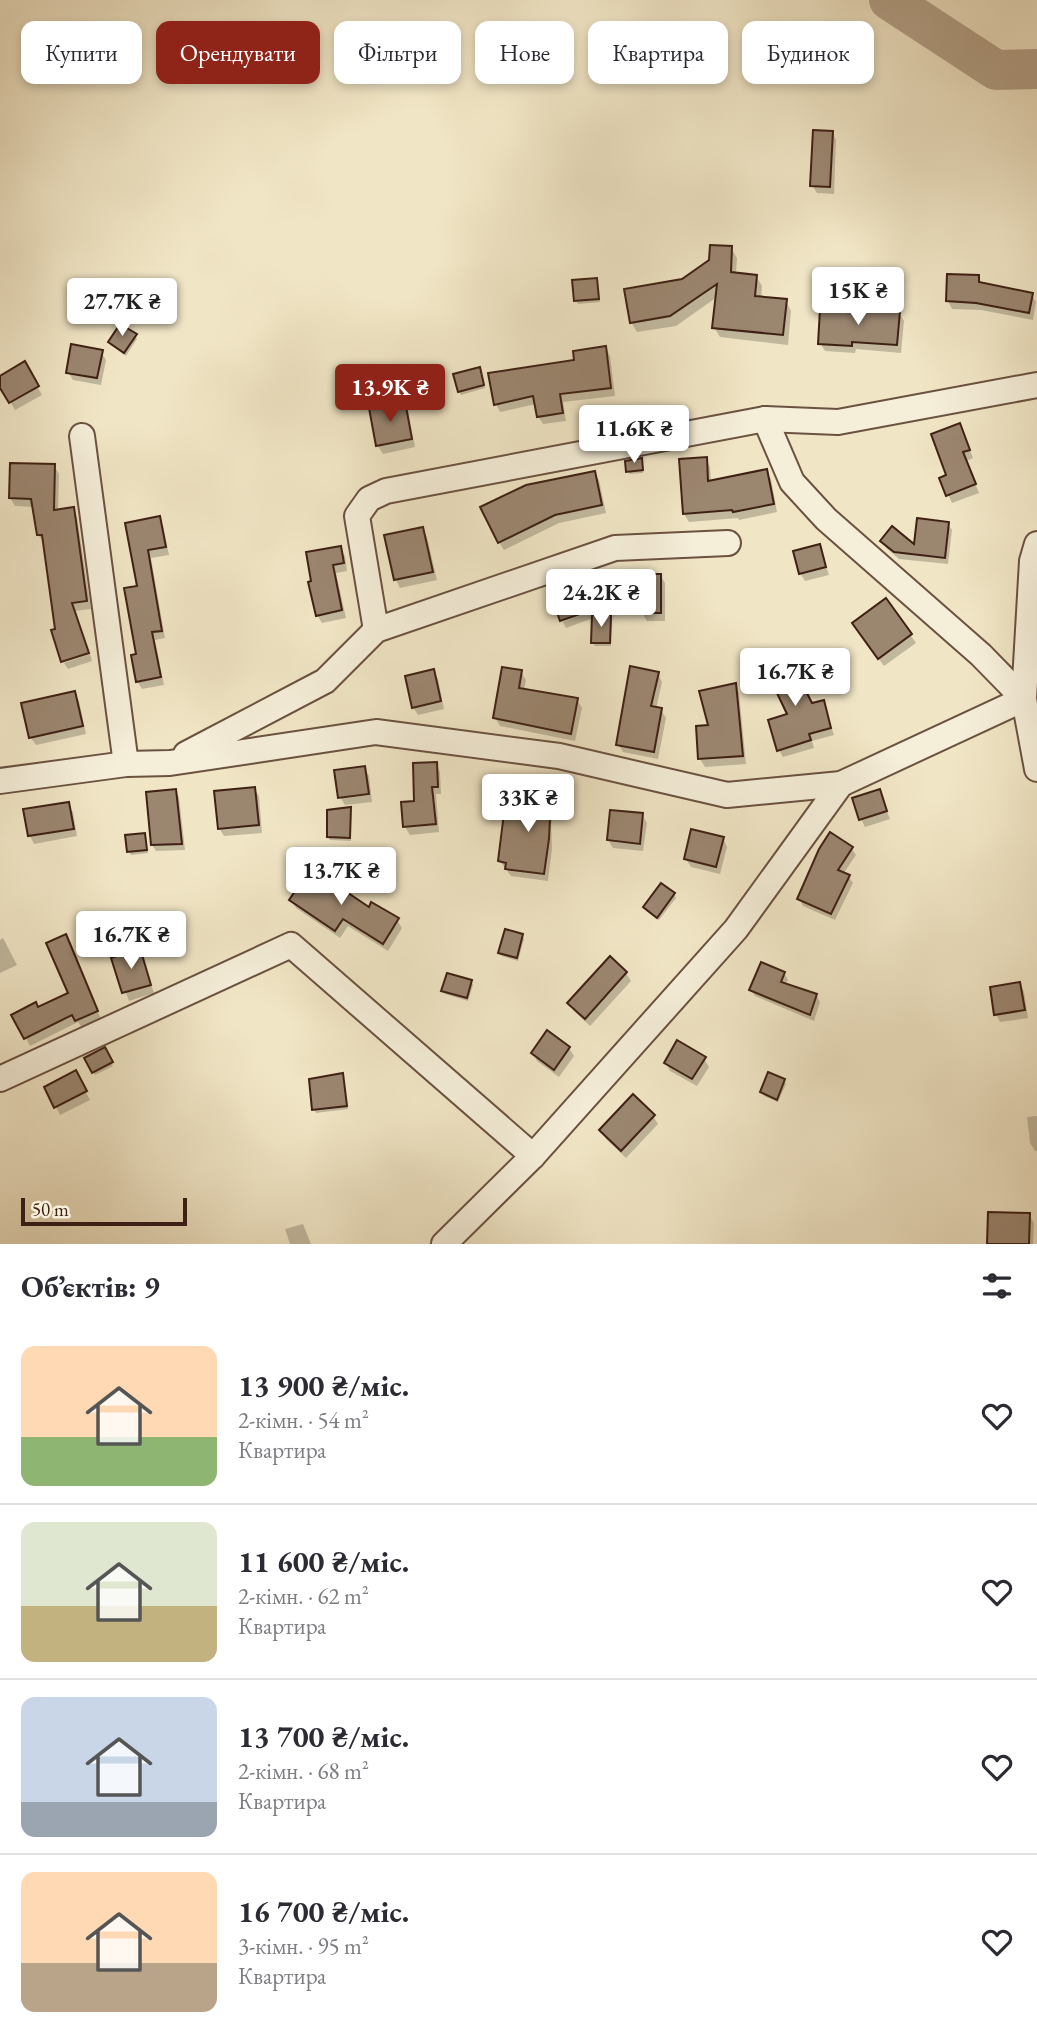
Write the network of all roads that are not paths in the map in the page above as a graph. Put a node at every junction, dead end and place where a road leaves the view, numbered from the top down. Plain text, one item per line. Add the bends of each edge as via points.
1 (1037, 386) edge
2 (765, 419) junction
3 (82, 436) dead end
4 (727, 543) dead end
5 (1037, 544) edge
6 (376, 630) junction
7 (1024, 699) junction
8 (170, 763) junction
9 (126, 764) junction
10 (1037, 769) edge
11 (0, 781) edge
12 (841, 784) junction
13 (0, 1079) edge
14 (533, 1156) junction
15 (444, 1244) edge

1 - 2 street via 838,422
2 - 6 street via 386,491 369,499 357,516
2 - 7 street via 792,482 826,519 981,655
3 - 9 street
4 - 6 street via 615,548
5 - 7 street via 1032,561
6 - 8 street via 325,681
7 - 10 street
7 - 12 street
8 - 9 street
8 - 12 street via 376,732 559,756 727,795
9 - 11 street
12 - 14 street via 736,929
13 - 14 street via 291,945
14 - 15 street

